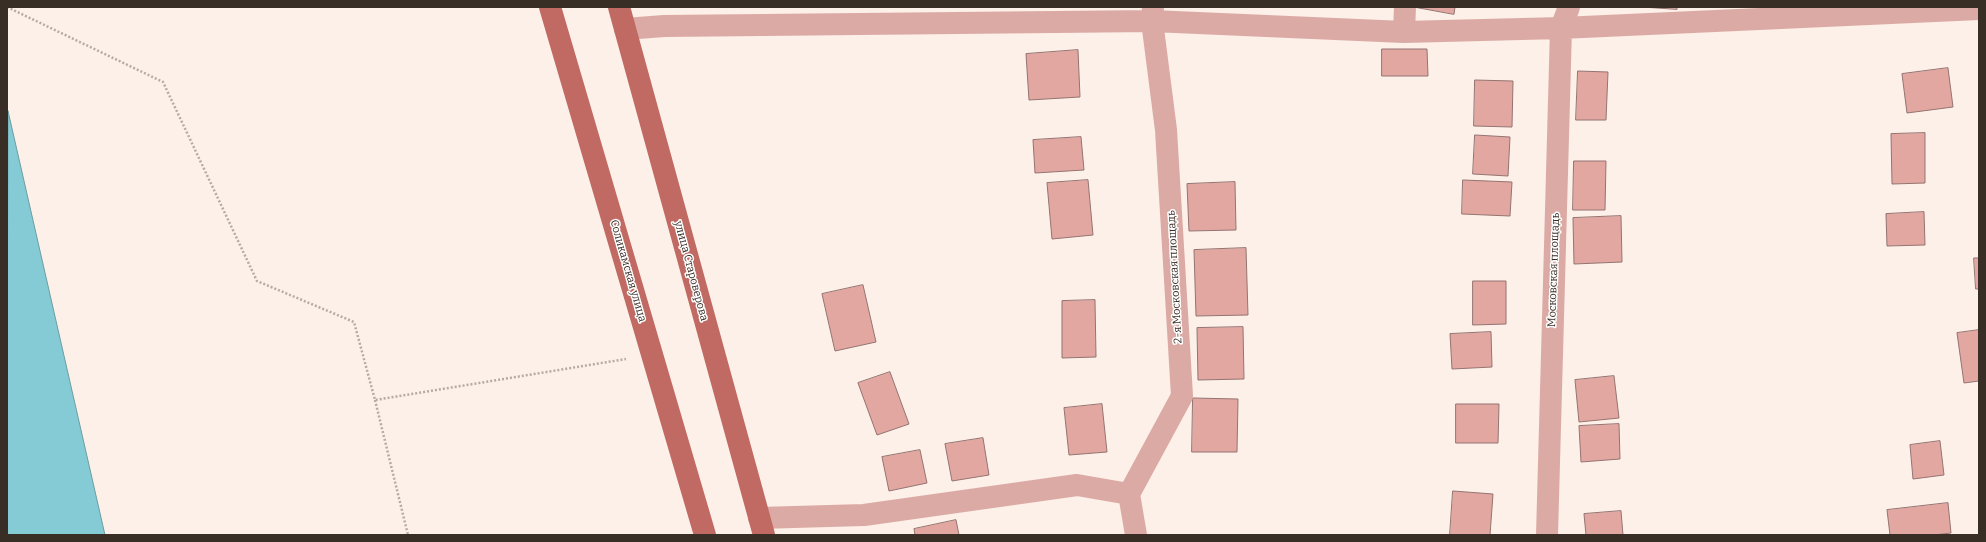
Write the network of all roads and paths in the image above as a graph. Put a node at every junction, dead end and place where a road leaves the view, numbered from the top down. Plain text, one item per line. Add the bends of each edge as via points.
1 (550, 7) edge
2 (619, 7) edge
3 (1405, 7) edge
4 (1569, 7) edge
5 (7, 8) edge
6 (1979, 9) edge
7 (1153, 14) edge
8 (1561, 28) junction
9 (625, 30) junction
10 (1404, 32) junction
11 (653, 355) junction
12 (375, 400) junction
13 (1129, 494) junction
14 (761, 526) edge
15 (408, 535) edge
16 (705, 535) edge
17 (1136, 535) edge
18 (1547, 535) edge

1 - 11 main road, Соликамская улица
2 - 9 main road, улица Староверова
3 - 10 street
4 - 8 street, Московская площадь
5 - 12 path via 163,82 257,281 354,322
6 - 8 street
7 - 9 street via 664,26
7 - 10 street
7 - 13 street, 2-я Московская площадь via 1166,130 1182,396
8 - 10 street
8 - 18 street, Московская площадь
9 - 14 main road, улица Староверова
11 - 12 path
11 - 16 main road, Соликамская улица
12 - 15 path
13 - 14 street via 1077,485 864,515
13 - 17 street

